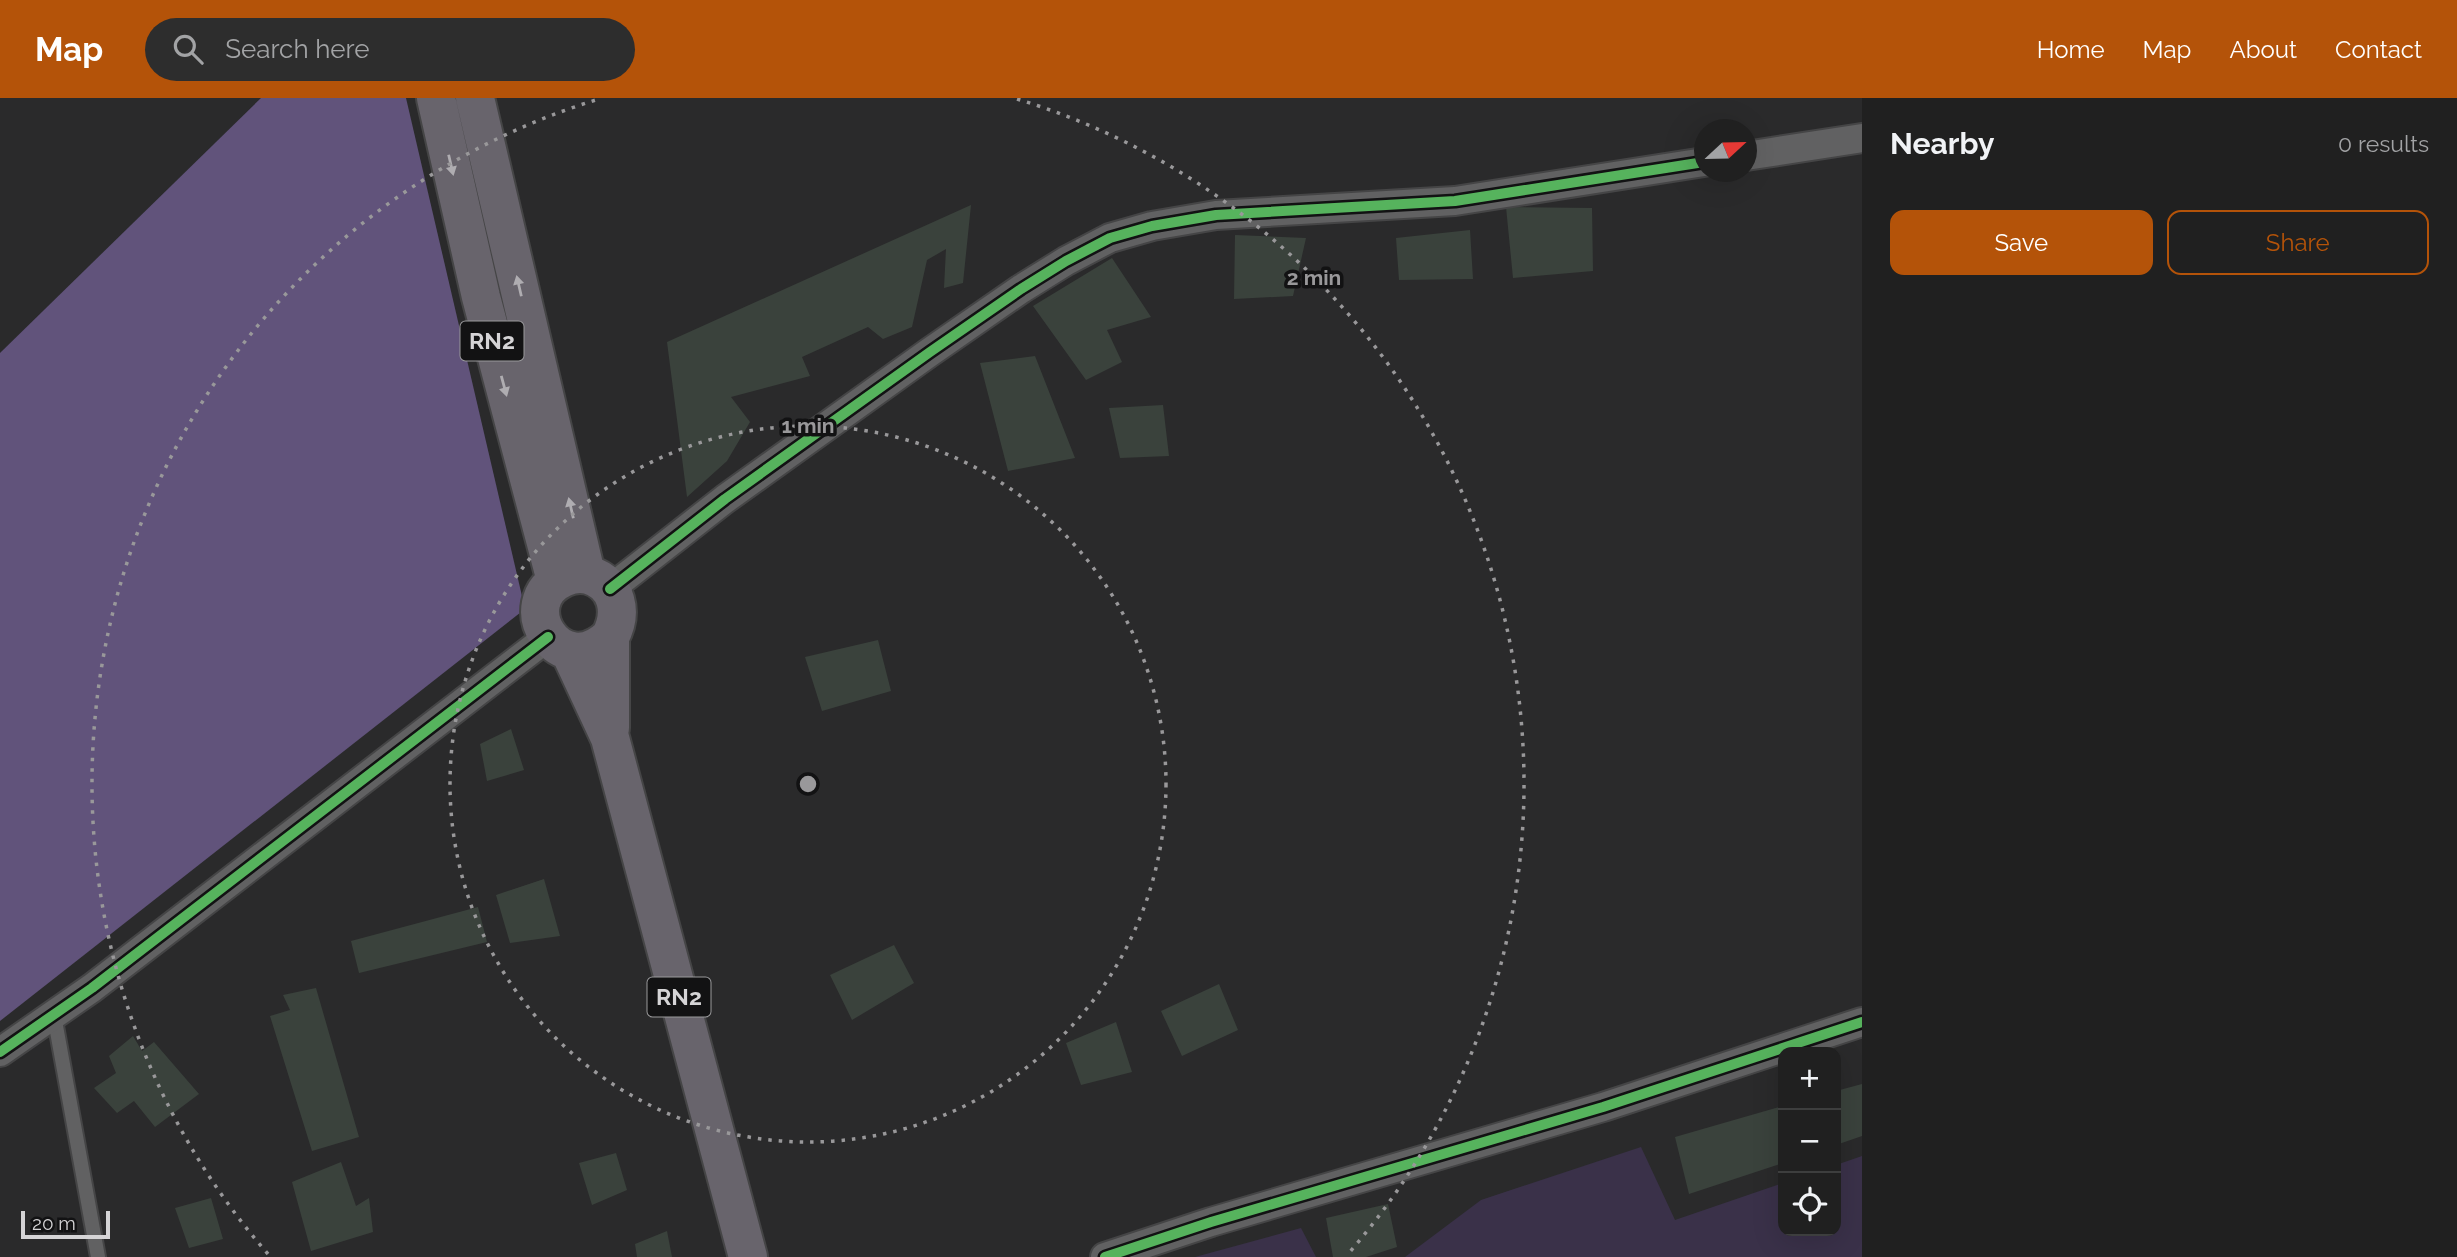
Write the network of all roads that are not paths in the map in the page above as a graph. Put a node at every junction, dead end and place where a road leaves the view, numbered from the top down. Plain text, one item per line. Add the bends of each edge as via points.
1 (436, 98) edge
2 (475, 98) edge
3 (1862, 138) edge
4 (1757, 154) edge
5 (1694, 164) edge
6 (584, 581) junction
7 (610, 637) junction
8 (559, 644) junction
9 (610, 738) junction
10 (54, 1014) junction
11 (1862, 1021) edge
12 (0, 1052) edge
13 (99, 1257) edge
14 (748, 1257) edge
15 (1105, 1257) edge

1 -> 6 highway, RN2 via 481,297
6 -> 2 highway, RN2
3 - 4 street
5 - 6 street via 1455,201 1216,215 1110,238 1021,289 725,499
6 - 7 highway, RN2 via 618,613
6 - 8 highway, RN2 via 545,592 541,623
7 - 8 highway via 585,652
7 - 9 highway, RN2
8 - 9 highway, RN2
8 - 10 street
9 - 14 highway, RN2
10 - 12 street
10 - 13 lane
11 - 15 street via 1603,1107

